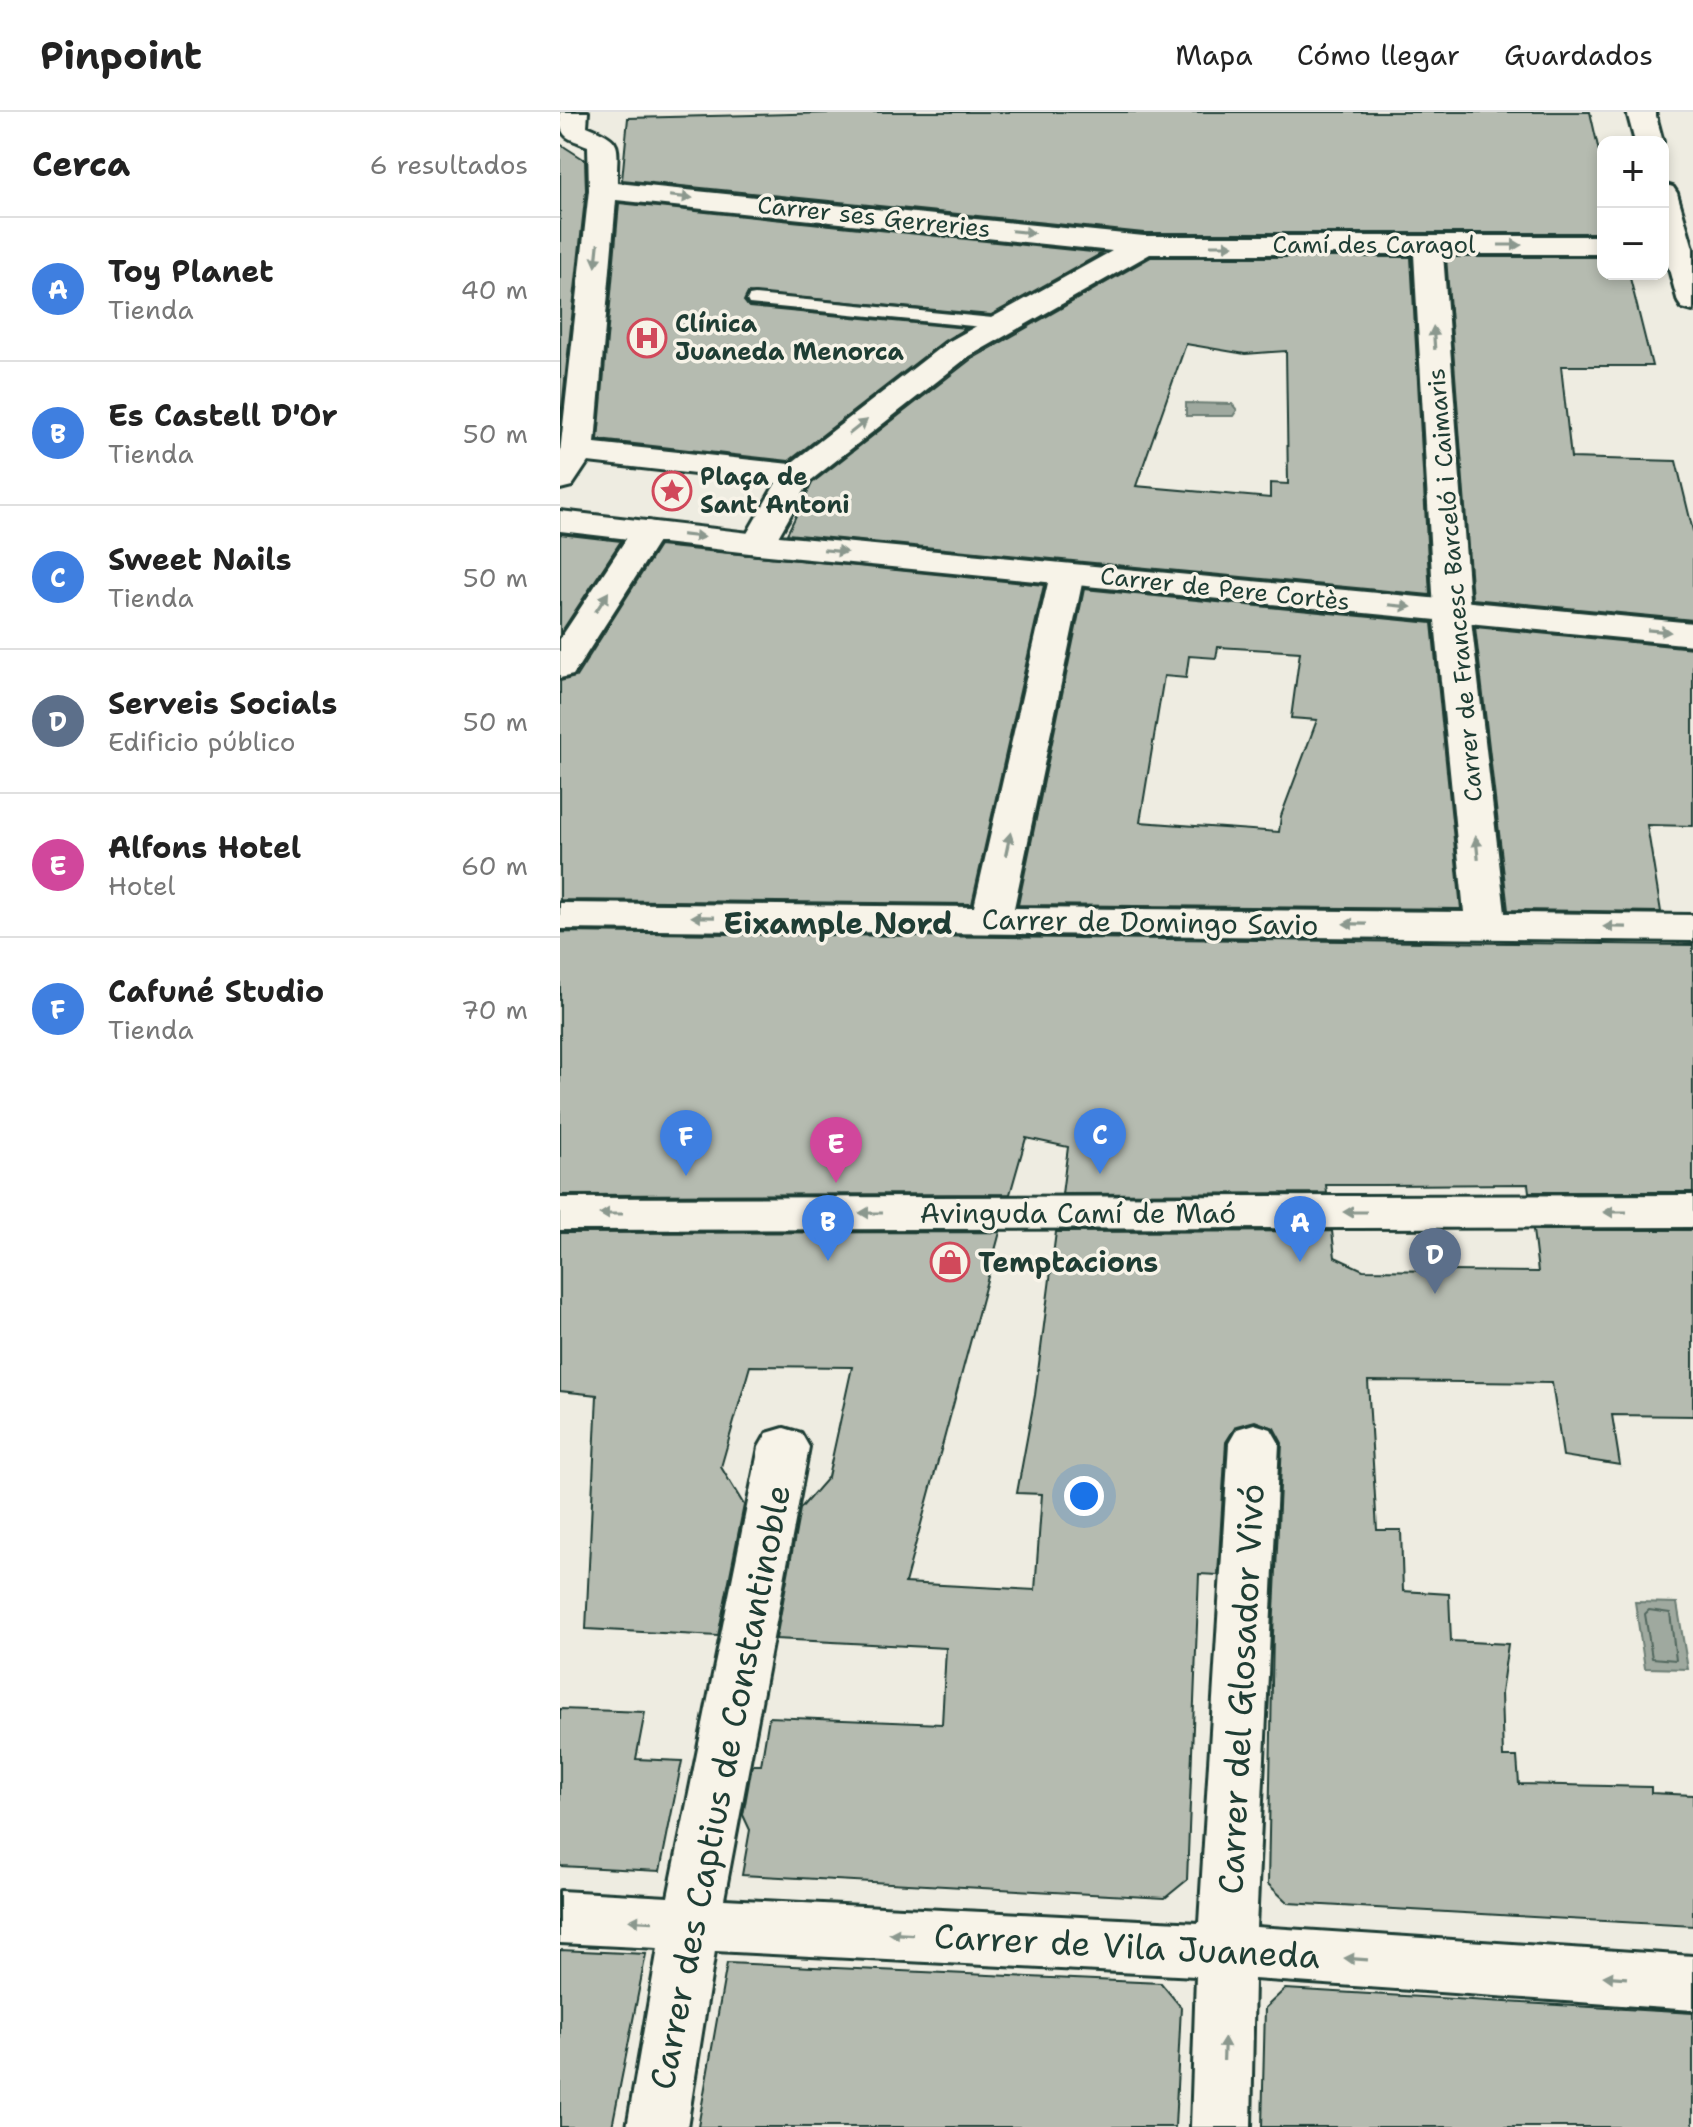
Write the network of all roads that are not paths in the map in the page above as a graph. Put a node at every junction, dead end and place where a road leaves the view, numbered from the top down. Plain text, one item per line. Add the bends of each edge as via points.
1 (1641, 112) edge
2 (569, 125) edge
3 (1647, 136) edge
4 (603, 190) junction
5 (1667, 208) edge
6 (1144, 245) junction
7 (1428, 245) junction
8 (1597, 245) edge
9 (1678, 245) edge
10 (755, 300) dead end
11 (1693, 302) edge
12 (1003, 324) junction
13 (575, 327) edge
14 (578, 451) junction
15 (797, 475) junction
16 (560, 479) edge
17 (560, 521) edge
18 (648, 531) junction
19 (758, 544) junction
20 (1067, 574) junction
21 (1452, 611) junction
22 (1693, 634) edge
23 (560, 667) edge
24 (560, 916) edge
25 (991, 920) junction
26 (1486, 926) junction
27 (1693, 928) edge
28 (1693, 1211) edge
29 (560, 1214) edge
30 (1254, 1443) dead end
31 (784, 1447) dead end
32 (560, 1917) edge
33 (691, 1924) junction
34 (1226, 1951) junction
35 (1693, 1983) edge
36 (657, 2127) edge
37 (1221, 2127) edge

1 - 3 street
2 - 4 street via 602,142
4 -> 6 street, Carrer ses Gerreries
4 -> 13 street
5 - 9 street
6 -> 7 street, Camí des Caragol
6 - 12 street
7 -> 8 street, Camí des Caragol
21 -> 7 street, Carrer de Francesc Barceló i Caimaris
9 - 11 street
10 - 12 lane
15 -> 12 street via 957,350
13 - 14 street
14 - 15 street
14 - 16 street
15 - 19 street
17 - 18 street
18 -> 19 street
23 -> 18 street
19 -> 20 street, Carrer de Pere Cortès
20 -> 21 street, Carrer de Pere Cortès
25 -> 20 street
21 -> 22 street, Carrer de Pere Cortès
26 -> 21 street, Carrer de Francesc Barceló i Caimaris
25 -> 24 street, Carrer de Domingo Savio
26 -> 25 street, Carrer de Domingo Savio
27 -> 26 street, Carrer de Domingo Savio
28 -> 29 street, Avinguda Camí de Maó
30 - 34 street, Carrer del Glosador Vivó
31 - 33 street, Carrer des Captius de Constantinoble
33 -> 32 street, Carrer de Vila Juaneda
34 -> 33 street, Carrer de Vila Juaneda
33 - 36 street, Carrer des Captius de Constantinoble
35 -> 34 street, Carrer de Vila Juaneda
37 -> 34 street, Carrer del Glosador Vivó

